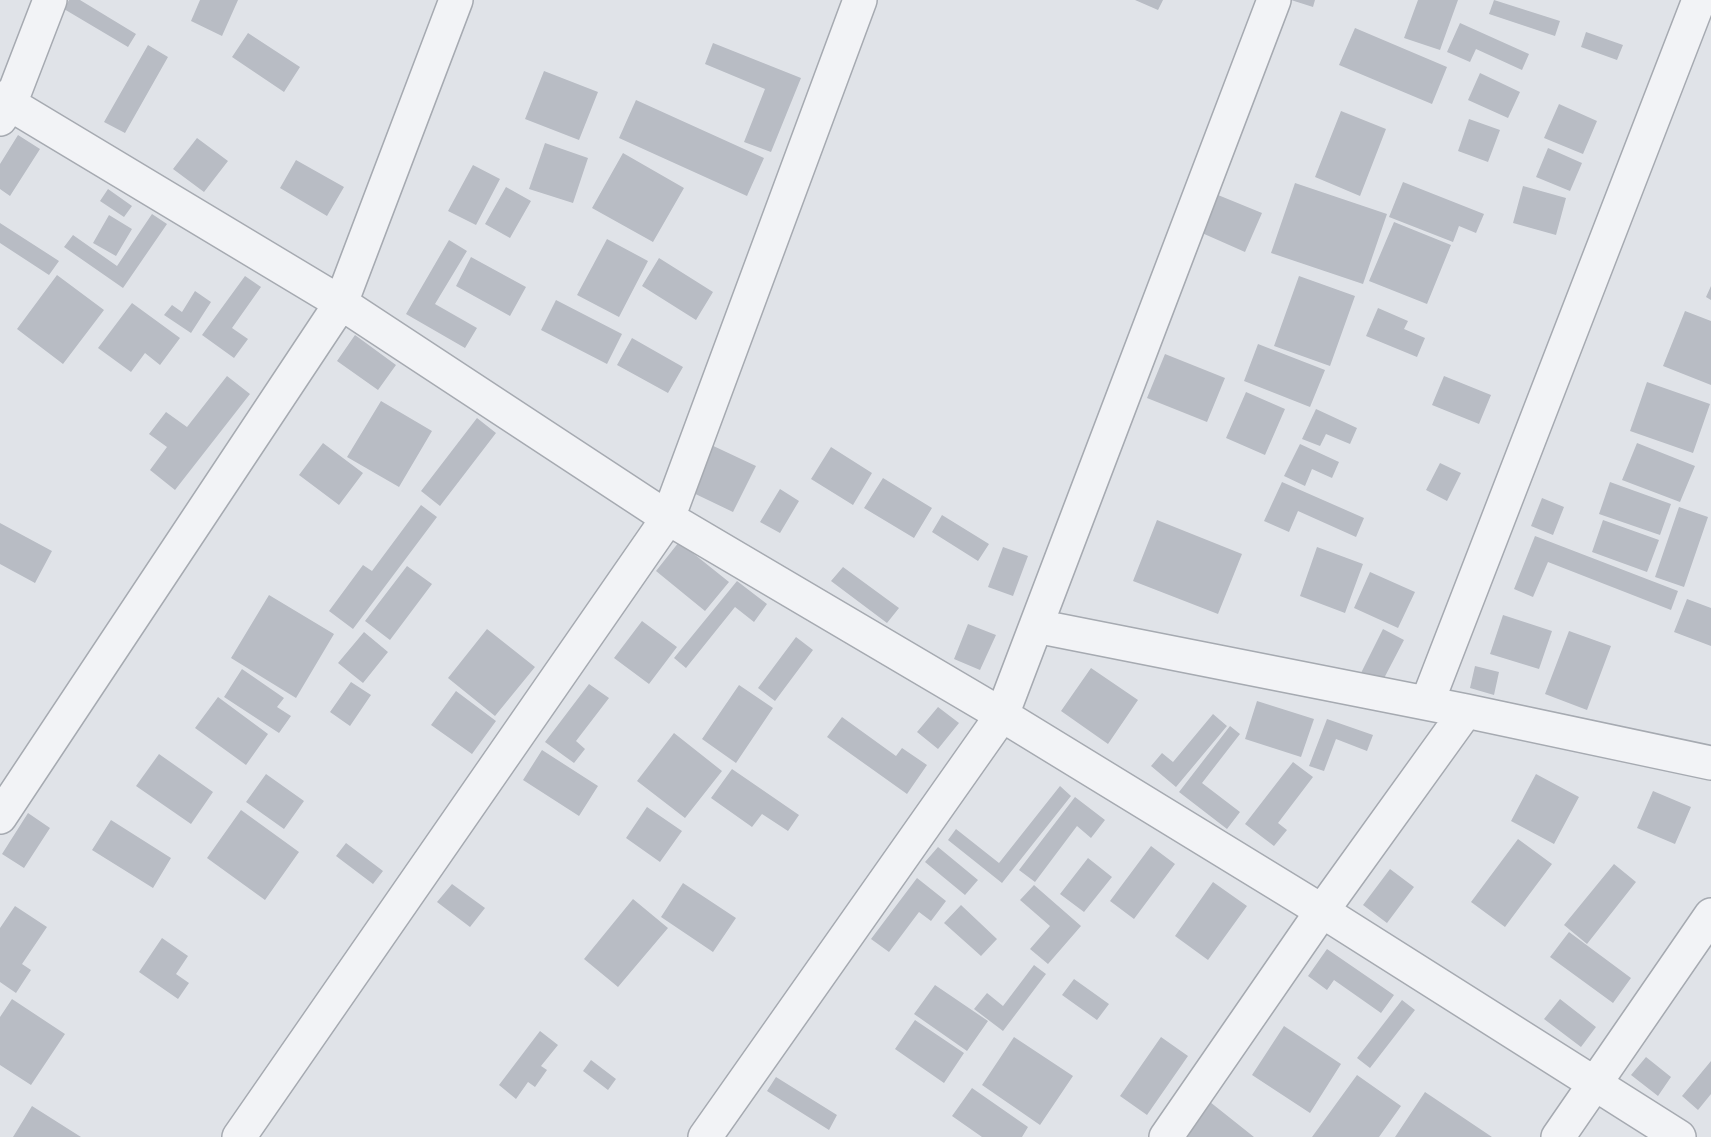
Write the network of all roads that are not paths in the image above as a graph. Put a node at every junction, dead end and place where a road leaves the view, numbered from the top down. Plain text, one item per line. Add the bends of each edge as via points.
1 (50, 0) edge
2 (456, 0) edge
3 (860, 0) edge
4 (1274, 0) edge
5 (1699, 0) edge
6 (3, 107) edge
7 (341, 303) junction
8 (668, 518) junction
9 (1035, 626) junction
10 (1427, 704) junction
11 (1466, 711) junction
12 (1002, 715) junction
13 (1711, 763) edge
14 (0, 817) edge
15 (1322, 912) junction
16 (1711, 915) edge
17 (1594, 1083) junction
18 (239, 1137) edge
19 (705, 1137) edge
20 (1166, 1137) edge
21 (1558, 1137) edge
22 (1680, 1137) edge

1 - 6 street
2 - 7 street
3 - 8 street
4 - 9 street
5 - 10 street
6 - 7 street
7 - 8 street
7 - 14 street
8 - 12 street
8 - 18 street
9 - 10 street
9 - 12 street
10 - 11 street
11 - 13 street
11 - 15 street
12 - 15 street
12 - 19 street
15 - 17 street
15 - 20 street
16 - 17 street
17 - 21 street
17 - 22 street

